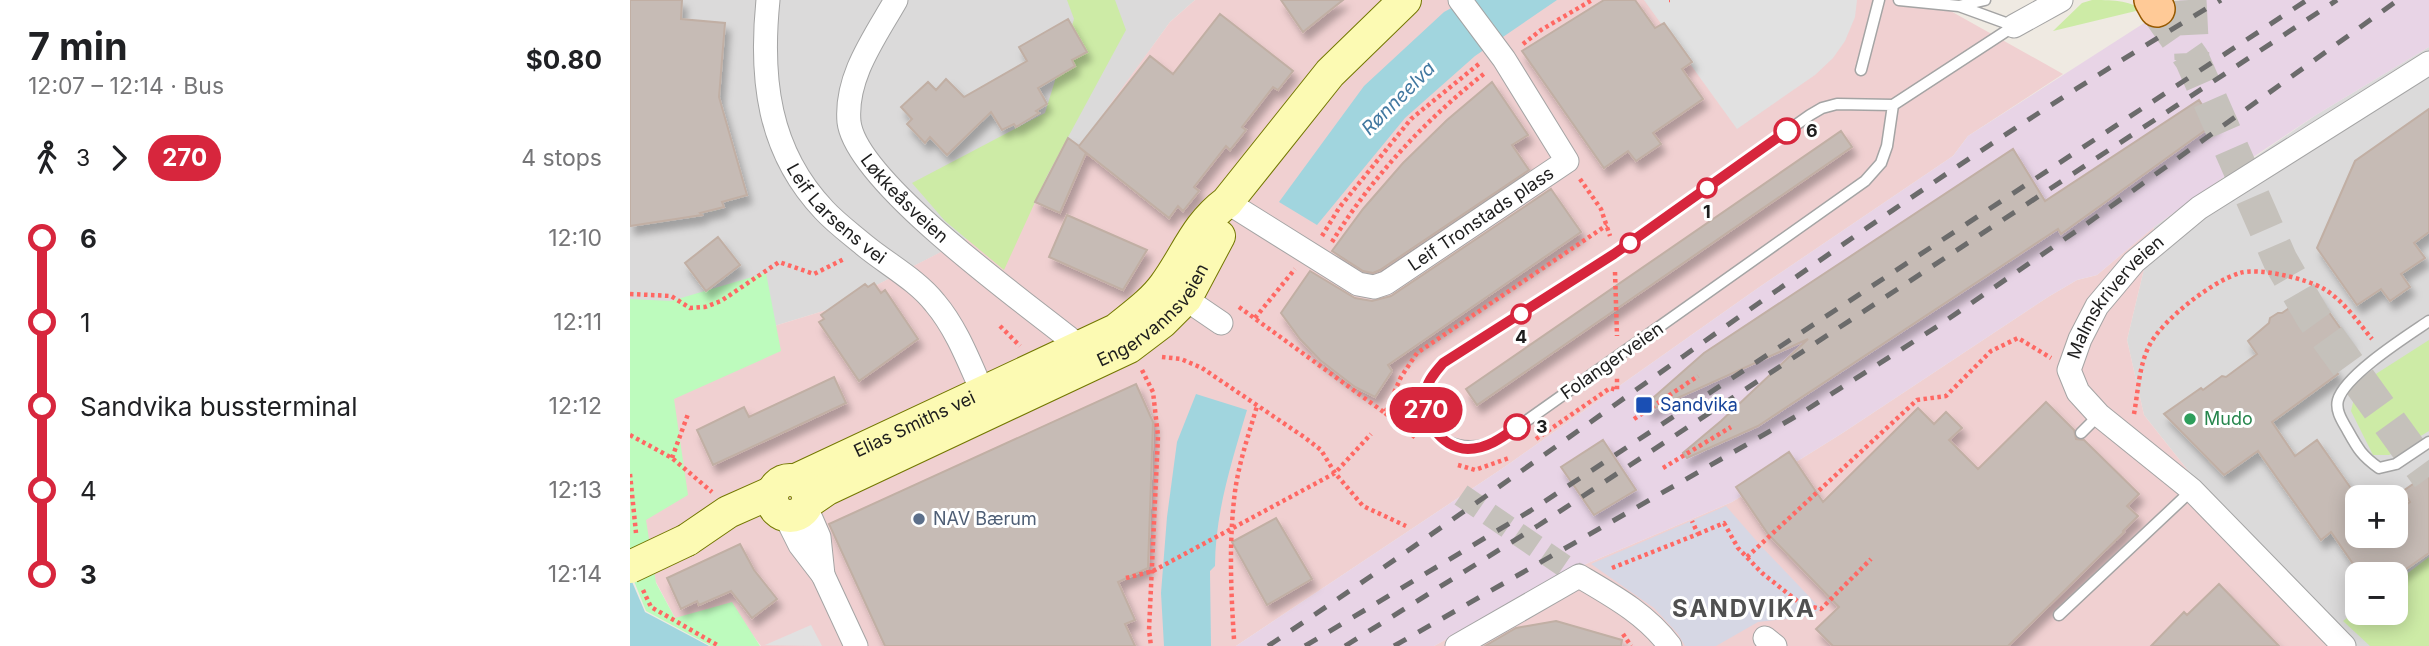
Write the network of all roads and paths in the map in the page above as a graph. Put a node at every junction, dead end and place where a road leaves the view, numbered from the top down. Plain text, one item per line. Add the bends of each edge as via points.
1 (768, 0) edge
2 (896, 0) edge
3 (1405, 0) edge
4 (1460, 0) edge
5 (1592, 0) edge
6 (1878, 0) edge
7 (1899, 0) edge
8 (1985, 0) edge
9 (2036, 0) edge
10 (2061, 0) edge
11 (1959, 6) junction
12 (2014, 26) junction
13 (1500, 52) junction
14 (2429, 63) edge
15 (1861, 70) dead end
16 (1893, 105) junction
17 (1227, 202) junction
18 (1607, 225) dead end
19 (867, 247) junction
20 (1311, 254) junction
21 (1175, 292) junction
22 (630, 294) edge
23 (1232, 302) dead end
24 (1255, 318) junction
25 (2429, 321) edge
26 (1221, 323) dead end
27 (1077, 350) junction
28 (2384, 352) junction
29 (1181, 359) dead end
30 (1137, 361) dead end
31 (2069, 370) junction
32 (1698, 376) dead end
33 (1035, 381) junction
34 (982, 393) junction
35 (1257, 406) junction
36 (688, 414) dead end
37 (2099, 415) junction
38 (1634, 419) dead end
39 (1731, 428) dead end
40 (2081, 433) dead end
41 (1371, 434) dead end
42 (630, 435) edge
43 (2126, 438) junction
44 (2429, 442) edge
45 (672, 458) junction
46 (1663, 468) dead end
47 (1335, 473) junction
48 (2192, 490) junction
49 (721, 499) dead end
50 (791, 501) junction
51 (1692, 521) dead end
52 (1406, 526) dead end
53 (1233, 529) junction
54 (1698, 534) junction
55 (1748, 557) junction
56 (1871, 559) dead end
57 (630, 567) edge
58 (1153, 571) junction
59 (1579, 576) junction
60 (1126, 578) dead end
61 (2059, 615) dead end
62 (1234, 639) dead end
63 (856, 646) edge
64 (1151, 646) edge
65 (1457, 646) edge
66 (1670, 646) edge
67 (2344, 646) edge

1 - 19 street, Leif Larsens vei via 768,91 780,142 805,188 825,212
2 - 27 street, Løkkeåsveien via 859,64 849,113 853,138 896,195 1070,339
3 - 17 main road, Engervannsveien via 1330,74
4 - 13 street, Leif Tronstads plass
5 - 13 path
6 - 15 lane
7 - 11 lane
8 - 11 lane
9 - 12 street
10 - 12 street
11 - 12 lane
12 - 16 lane
13 - 20 path via 1390,163
13 - 20 path via 1410,119 1339,208
13 - 20 street, Leif Tronstads plass via 1567,161 1386,283 1374,287 1358,284
14 - 31 street, Malmskriverveien via 2199,208 2134,262 2097,306
16 - 16 lane, Folangerveien via 1881,163 1865,181 1617,358 1483,447 1452,446 1432,427 1426,389 1443,363 1614,254 1822,108
17 - 20 street, Leif Tronstads plass
17 - 21 main road, Engervannsveien via 1226,224
18 - 24 path via 1417,353 1385,413
19 - 22 path via 814,274 779,262 705,307 690,308 671,296
19 - 34 street, Leif Larsens vei via 935,302 961,344
20 - 24 path
21 - 26 street
21 - 27 main road, Engervannsveien
21 - 33 main road, Engervannsveien via 1162,322 1129,347
23 - 24 path
25 - 28 lane
27 - 33 main road, Engervannsveien
28 - 43 path via 2324,289 2291,277 2240,272 2199,295 2150,344
28 - 44 lane via 2347,385 2338,401 2339,414 2363,457 2379,468 2396,464
29 - 35 path
30 - 58 path via 1153,392 1157,417
31 - 37 street, Malmskriverveien via 2078,392
31 - 55 path via 2018,338 1991,351 1946,396 1917,400
32 - 38 path
33 - 34 main road, Elias Smiths vei
33 - 50 main road, Elias Smiths vei via 827,489
34 - 50 main road, Elias Smiths vei
35 - 47 path via 1321,450
35 - 53 path via 1234,499
36 - 45 path
37 - 40 lane
37 - 43 street, Malmskriverveien
39 - 46 path
41 - 47 path
42 - 45 path
43 - 48 street, Malmskriverveien
45 - 49 path
47 - 52 path via 1363,506
47 - 53 path
48 - 61 lane
48 - 67 street, Malmskriverveien
50 - 57 main road, Elias Smiths vei, bridge via 728,512 687,540
50 - 63 street via 800,545 823,575
51 - 54 path
53 - 58 path
53 - 62 path
54 - 55 path via 1724,523
54 - 59 path
55 - 56 path via 1801,604 1822,609
58 - 60 path
58 - 64 path
59 - 65 street
59 - 66 street via 1630,606

